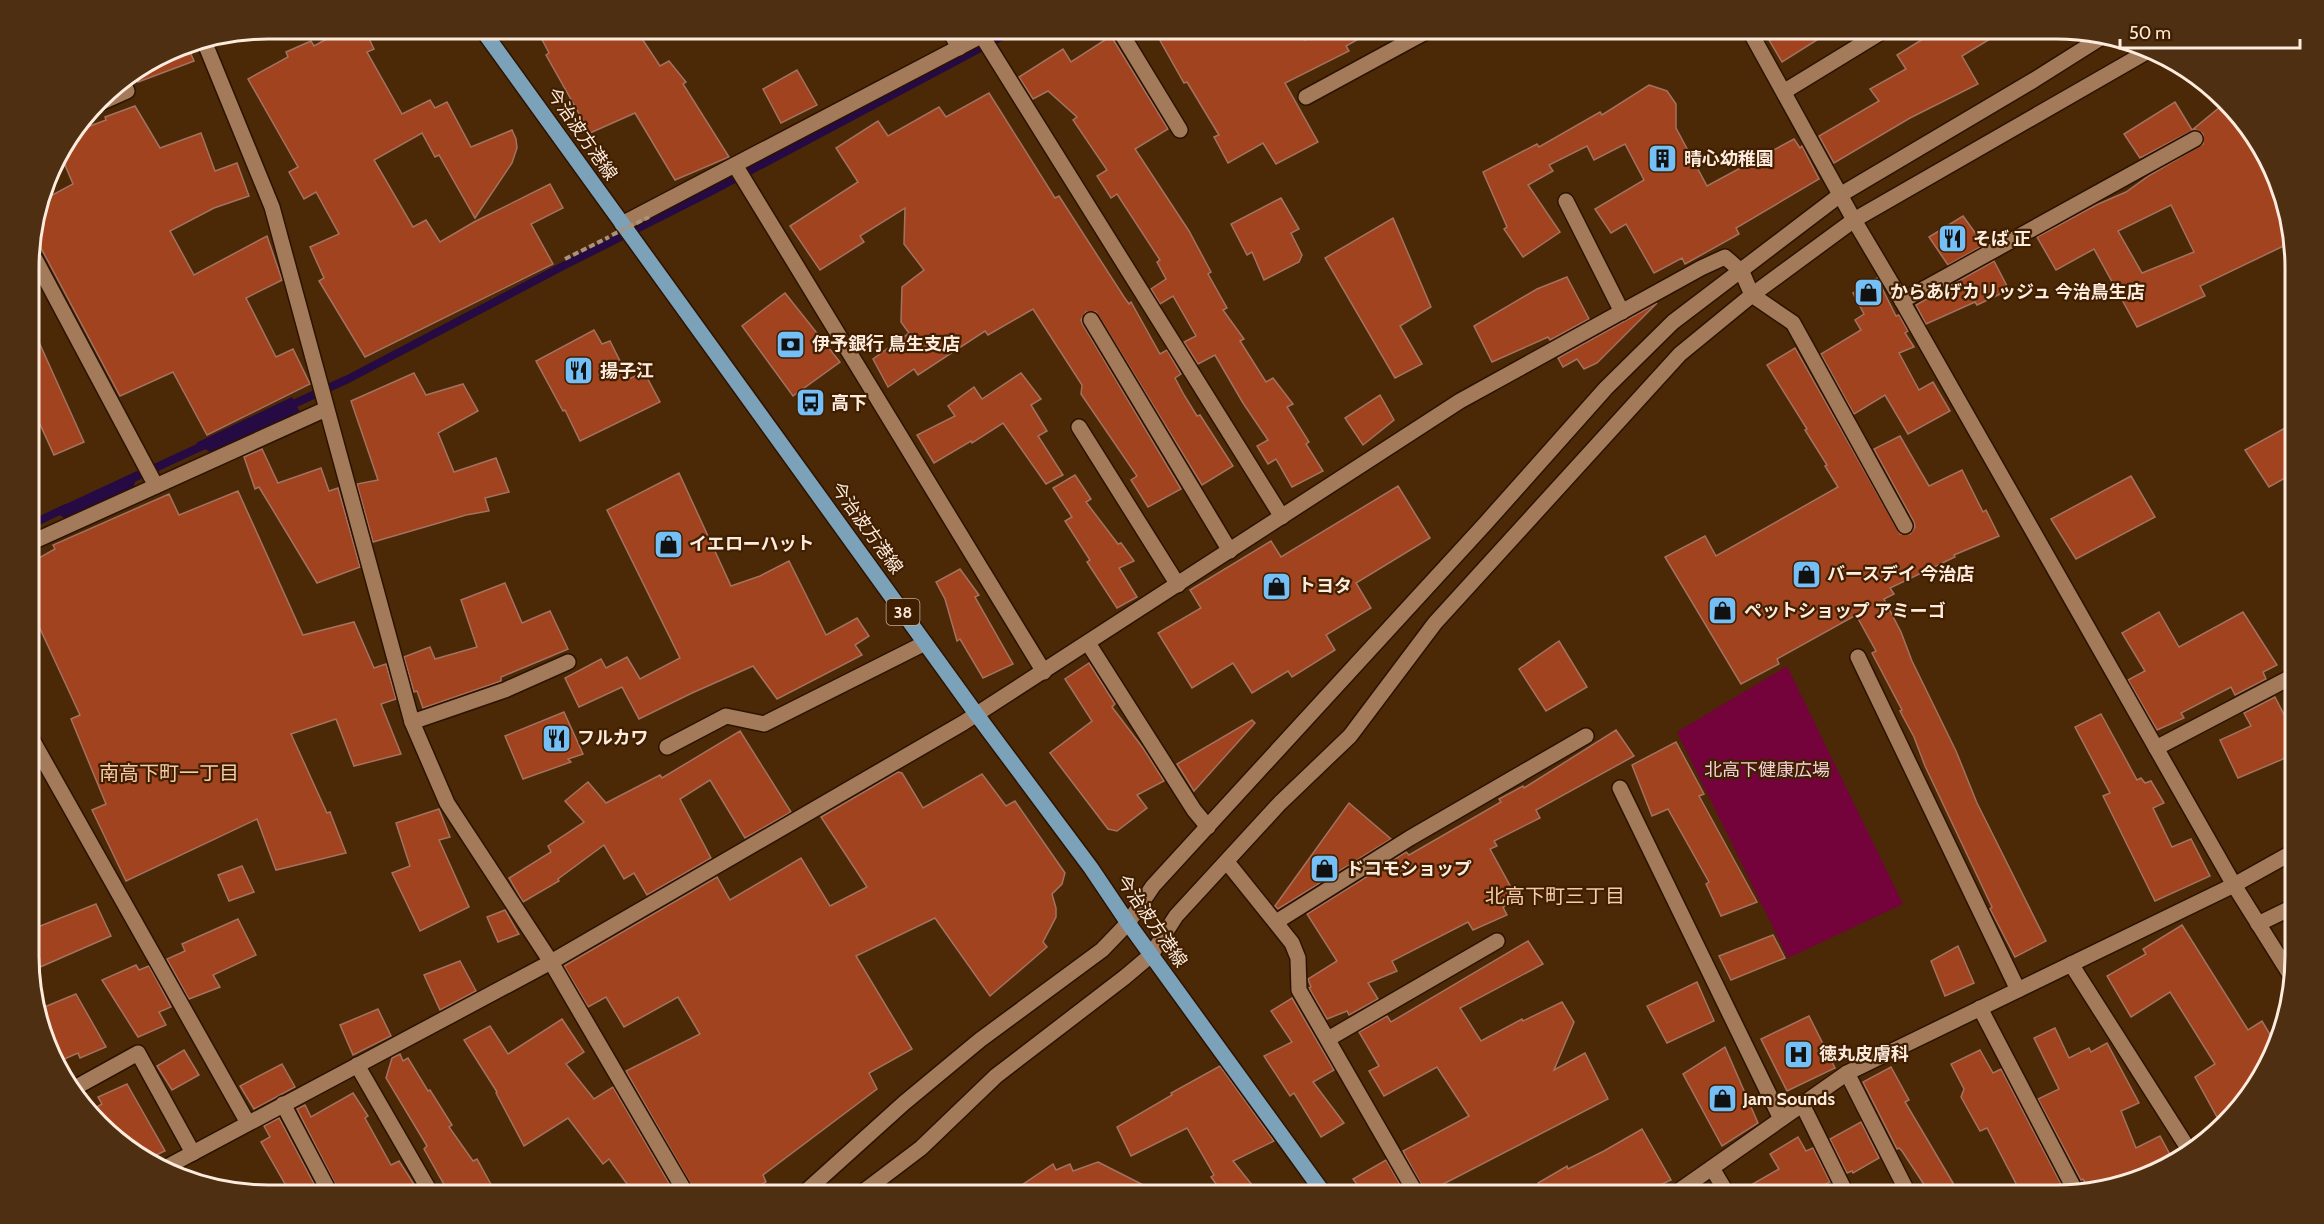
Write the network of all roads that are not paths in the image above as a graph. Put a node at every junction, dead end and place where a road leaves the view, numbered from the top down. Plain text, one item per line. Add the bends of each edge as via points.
1 (490, 39) edge
2 (954, 39) edge
3 (976, 39) edge
4 (984, 39) edge
5 (1125, 39) edge
6 (1413, 39) edge
7 (1754, 39) edge
8 (1870, 39) edge
9 (2094, 42) edge
10 (207, 48) edge
11 (959, 48) junction
12 (2141, 55) edge
13 (1785, 92) junction
14 (1306, 97) dead end
15 (1180, 130) dead end
16 (2195, 139) dead end
17 (735, 165) junction
18 (1840, 195) junction
19 (1566, 201) dead end
20 (1854, 220) junction
21 (622, 224) junction
22 (39, 267) edge
23 (1742, 272) junction
24 (1752, 295) junction
25 (1902, 301) junction
26 (1622, 312) junction
27 (1091, 320) dead end
28 (326, 409) junction
29 (1079, 427) dead end
30 (156, 486) junction
31 (1282, 517) junction
32 (1905, 526) dead end
33 (39, 539) edge
34 (1230, 551) junction
35 (1178, 585) junction
36 (925, 643) junction
37 (1088, 643) junction
38 (1858, 657) dead end
39 (568, 662) dead end
40 (1044, 672) junction
41 (2285, 680) edge
42 (976, 715) junction
43 (412, 723) junction
44 (1586, 736) dead end
45 (667, 747) dead end
46 (2156, 748) junction
47 (39, 752) edge
48 (1620, 788) dead end
49 (1208, 827) junction
50 (2285, 857) edge
51 (1227, 862) junction
52 (2234, 885) junction
53 (2285, 911) edge
54 (1276, 921) junction
55 (1128, 923) junction
56 (2258, 924) junction
57 (1497, 941) dead end
58 (1151, 955) junction
59 (551, 962) junction
60 (2071, 964) junction
61 (2285, 967) edge
62 (2018, 990) junction
63 (1980, 1008) junction
64 (1328, 1039) junction
65 (357, 1065) junction
66 (1846, 1073) junction
67 (80, 1085) edge
68 (283, 1104) junction
69 (1802, 1104) junction
70 (1781, 1119) junction
71 (248, 1123) junction
72 (2186, 1144) edge
73 (193, 1153) junction
74 (172, 1164) edge
75 (1712, 1168) junction
76 (325, 1185) edge
77 (426, 1185) edge
78 (681, 1185) edge
79 (813, 1185) edge
80 (872, 1185) edge
81 (1318, 1185) edge
82 (1411, 1185) edge
83 (1687, 1185) edge
84 (1722, 1185) edge
85 (1842, 1185) edge
86 (1904, 1185) edge
87 (2072, 1185) edge

1 - 21 main road, 今治波方港線 / 38
2 - 11 street
3 - 11 street
4 - 31 street
5 - 15 street
6 - 14 street
7 - 13 street
8 - 13 street
9 - 18 street
10 - 28 street via 272,207
11 - 17 street
12 - 20 street
13 - 18 street
16 - 25 street
17 - 21 street
17 - 40 street
18 - 20 street
18 - 23 street
19 - 26 street
20 - 24 street
20 - 25 street
21 - 36 main road, 今治波方港線 / 38
22 - 30 street
23 - 24 street
23 - 26 street via 1725,257
23 - 49 street via 1673,322 1606,388
24 - 32 street via 1793,323
24 - 51 street via 1680,354 1435,623 1350,736 1280,803
25 - 46 street
26 - 31 street via 1460,401
27 - 34 street
28 - 30 street
28 - 43 street
29 - 35 street
30 - 33 street
31 - 34 street
34 - 35 street
35 - 37 street
36 - 42 main road, 今治波方港線 / 38
36 - 45 street via 764,724 726,716
37 - 40 street
37 - 49 street
38 - 62 street
39 - 43 street via 506,690
40 - 42 street
41 - 46 street
42 - 55 main road, 今治波方港線 / 38
42 - 59 street
43 - 59 street via 447,803
44 - 54 street
46 - 52 street
47 - 71 street
48 - 70 street
49 - 55 street via 1153,886
50 - 52 street
51 - 54 street
51 - 58 street via 1176,916
52 - 56 street
52 - 60 street
53 - 56 street
54 - 64 street via 1298,958 1299,990
55 - 58 main road, 今治波方港線 / 38
55 - 79 street via 1102,950 980,1040
56 - 61 street
57 - 64 street
58 - 80 street via 996,1076 921,1148
58 - 81 main road, 今治波方港線 / 38
59 - 65 street
59 - 78 street
60 - 62 street
60 - 72 street
62 - 63 street
63 - 66 street
63 - 87 street
64 - 82 street
65 - 68 street
65 - 77 street
66 - 69 street
66 - 86 street
67 - 73 street via 138,1053
68 - 71 street
68 - 76 street
69 - 70 street
69 - 85 street
70 - 75 street
71 - 73 street
73 - 74 street
75 - 83 street
75 - 84 street

